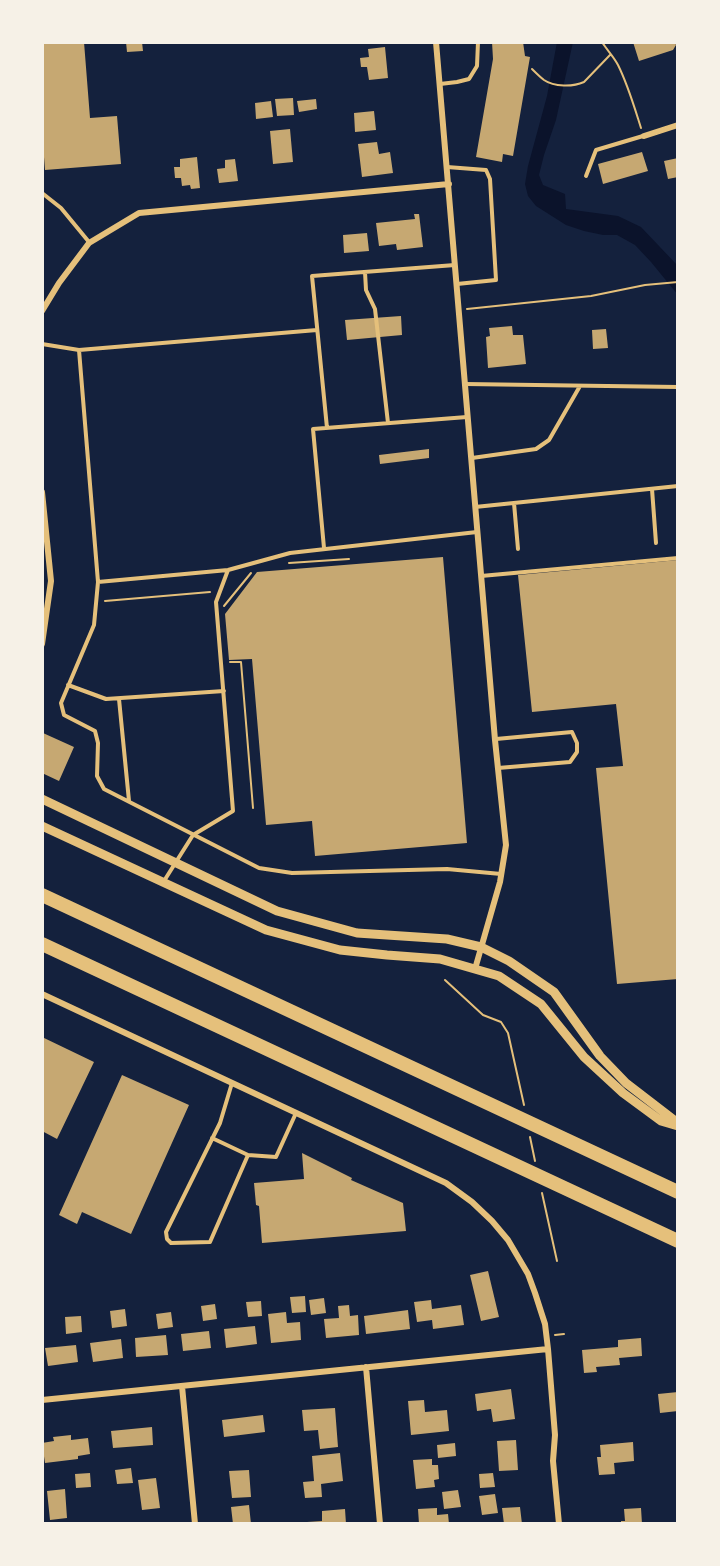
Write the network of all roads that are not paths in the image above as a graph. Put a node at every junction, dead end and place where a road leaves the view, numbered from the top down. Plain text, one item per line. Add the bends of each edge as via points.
1 (436, 42) edge
2 (478, 42) edge
3 (440, 84) junction
4 (678, 126) edge
5 (644, 136) joint
6 (447, 168) junction
7 (586, 176) dead end
8 (449, 183) junction
9 (42, 193) edge
10 (89, 243) junction
11 (456, 265) junction
12 (365, 272) junction
13 (457, 284) junction
14 (42, 311) edge
15 (317, 330) junction
16 (42, 344) edge
17 (79, 350) junction
18 (465, 384) junction
19 (580, 386) junction
20 (678, 387) edge
21 (468, 417) junction
22 (388, 423) junction
23 (327, 428) junction
24 (472, 458) junction
25 (678, 486) edge
26 (652, 489) junction
27 (42, 492) edge
28 (514, 503) junction
29 (43, 505) edge
30 (476, 507) junction
31 (478, 532) junction
32 (656, 543) dead end
33 (324, 548) junction
34 (518, 549) dead end
35 (678, 558) edge
36 (228, 570) junction
37 (481, 576) junction
38 (98, 582) junction
39 (42, 644) edge
40 (68, 684) junction
41 (224, 691) junction
42 (119, 699) junction
43 (495, 740) junction
44 (497, 768) junction
45 (42, 799) edge
46 (129, 801) junction
47 (42, 825) edge
48 (194, 835) junction
49 (176, 863) junction
50 (501, 874) junction
51 (164, 881) junction
52 (42, 895) edge
53 (42, 944) edge
54 (481, 947) junction
55 (475, 969) junction
56 (42, 994) edge
57 (232, 1083) junction
58 (296, 1113) junction
59 (678, 1124) edge
60 (212, 1138) junction
61 (248, 1155) junction
62 (678, 1192) edge
63 (678, 1241) edge
64 (548, 1349) junction
65 (366, 1367) junction
66 (182, 1386) junction
67 (42, 1400) edge
68 (195, 1524) edge
69 (380, 1524) edge
70 (558, 1524) edge

1 - 3 street
2 - 3 lane via 477,66 469,79
3 - 6 street
4 - 5 street
5 - 7 lane via 596,150
6 - 8 street
6 - 13 lane via 486,170 490,179 496,280
8 - 10 street via 139,213
8 - 11 street
9 - 10 lane via 61,208
10 - 14 street
11 - 12 lane
11 - 13 street
12 - 15 lane via 312,276
12 - 22 lane via 366,290 375,309
13 - 18 street
15 - 17 lane
15 - 23 lane
16 - 17 lane
17 - 38 lane
18 - 19 lane
18 - 21 street
19 - 20 lane
19 - 24 lane via 549,440 536,449
21 - 22 lane
21 - 24 street
22 - 23 lane
23 - 33 lane via 313,429
24 - 30 street
25 - 26 lane
26 - 28 lane
26 - 32 lane
27 - 29 street
28 - 30 lane
28 - 34 lane
29 - 39 street via 51,580
30 - 31 street
31 - 33 lane
31 - 37 street
33 - 36 lane
35 - 37 lane
36 - 38 lane
36 - 41 lane via 216,602
37 - 43 street
38 - 40 lane via 94,625
40 - 42 lane via 106,699
40 - 46 lane via 61,703 64,715 95,731 98,776 104,789
41 - 42 lane
41 - 48 lane via 233,811
42 - 46 lane
43 - 44 street
43 - 44 lane via 572,732 577,743 577,752 570,762
44 - 50 street via 506,845
45 - 49 street
46 - 48 lane
47 - 51 street
48 - 49 lane
48 - 50 lane via 259,868 292,873 447,868
49 - 51 lane
49 - 54 street via 277,911 334,927 357,933 447,939
50 - 54 street
51 - 55 street via 266,930 340,950 440,959
52 - 62 highway
53 - 63 highway
54 - 55 street
54 - 59 street via 554,992 600,1056 626,1083
55 - 59 street via 499,976 541,1004 584,1057 623,1093 661,1121
56 - 57 street
57 - 58 street
57 - 60 lane
58 - 61 lane via 276,1157
58 - 64 street via 446,1184 492,1221 528,1274 545,1324
60 - 61 lane
60 - 61 lane via 166,1232 171,1243 210,1242
64 - 65 street
64 - 70 street
65 - 66 street
65 - 69 street
66 - 67 street
66 - 68 street

